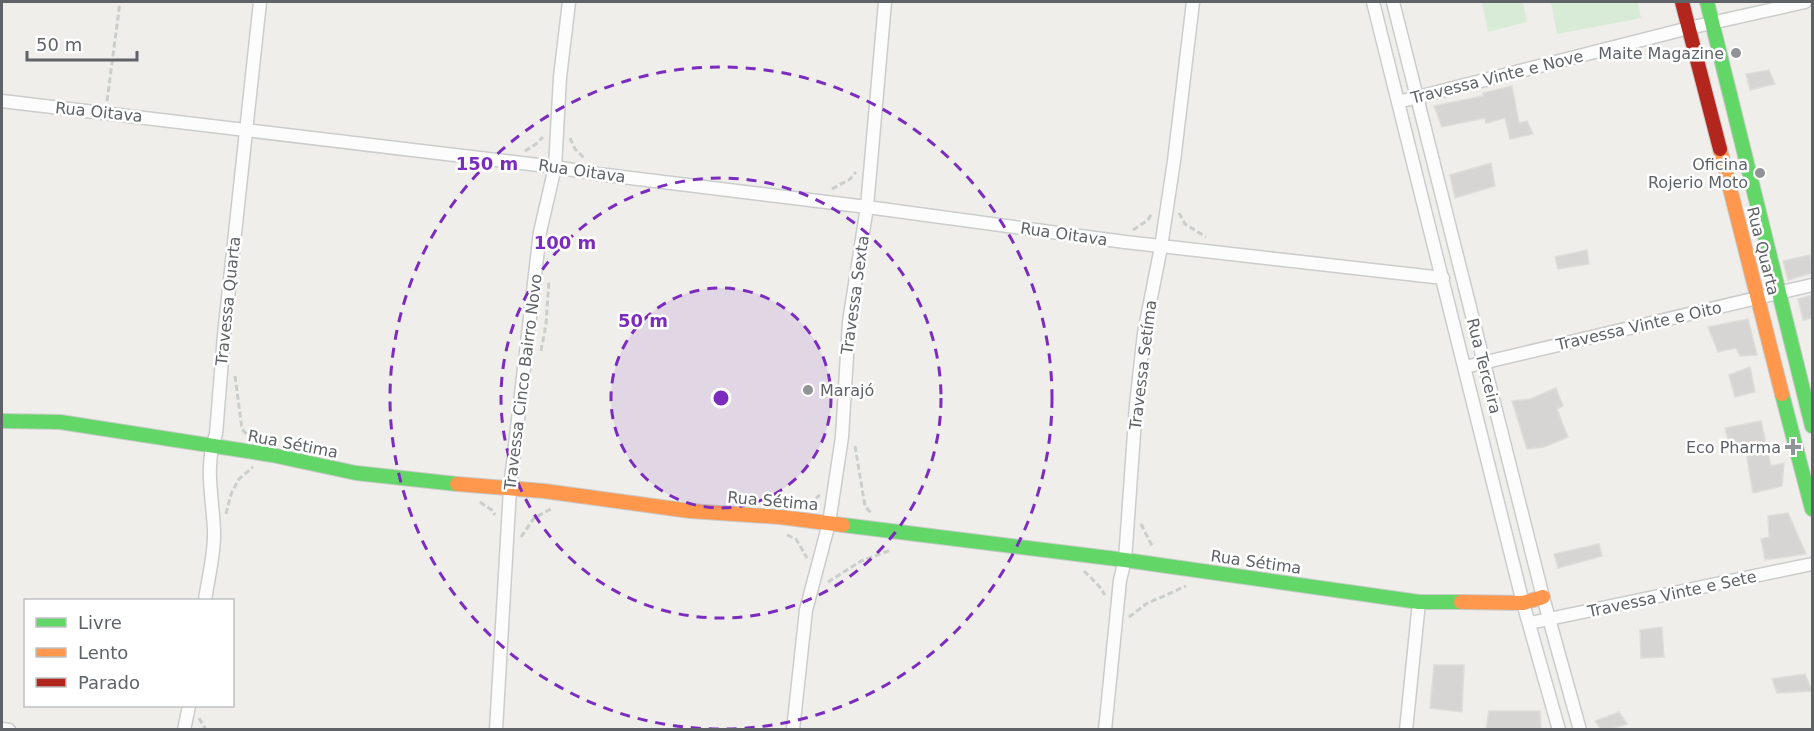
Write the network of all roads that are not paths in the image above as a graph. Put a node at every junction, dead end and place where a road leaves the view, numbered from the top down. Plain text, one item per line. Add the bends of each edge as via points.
1 (260, 2) edge
2 (568, 2) edge
3 (885, 2) edge
4 (1193, 2) edge
5 (1372, 2) edge
6 (1392, 2) edge
7 (1682, 2) edge
8 (1707, 2) edge
9 (1805, 2) edge
10 (1713, 24) junction
11 (1689, 28) junction
12 (1418, 98) junction
13 (2, 101) edge
14 (1398, 102) junction
15 (245, 128) junction
16 (555, 166) junction
17 (867, 207) junction
18 (1161, 247) junction
19 (1443, 278) junction
20 (1812, 285) edge
21 (1780, 293) junction
22 (1758, 298) junction
23 (1483, 363) junction
24 (1465, 367) junction
25 (2, 421) edge
26 (1812, 426) edge
27 (211, 447) junction
28 (510, 488) junction
29 (1812, 509) edge
30 (829, 523) junction
31 (1125, 560) junction
32 (1812, 564) edge
33 (1543, 597) junction
34 (205, 599) edge
35 (1419, 602) junction
36 (1523, 603) junction
37 (1549, 619) junction
38 (1530, 623) junction
39 (189, 707) edge
40 (2, 729) edge
41 (9, 729) edge
42 (184, 729) edge
43 (496, 729) edge
44 (793, 729) edge
45 (1105, 729) edge
46 (1406, 729) edge
47 (1559, 729) edge
48 (1580, 729) edge

1 - 15 street, Travessa Quarta
2 - 16 street, Travessa Cinco Bairro Novo
3 - 17 street, Travessa Sexta
4 - 18 street, Travessa Setíma
5 - 14 street, Rua Terceira
6 - 12 street, Rua Terceira
7 - 11 street, Rua Quarta
8 - 10 street, Rua Quarta
9 - 10 street, Travessa Vinte e Nove
10 - 11 street, Travessa Vinte e Nove
10 - 21 street, Rua Quarta
11 - 12 street, Travessa Vinte e Nove
11 - 22 street, Rua Quarta
12 - 14 street, Travessa Vinte e Nove
12 - 23 street, Rua Terceira
13 - 15 street, Rua Oitava
14 - 19 street, Rua Terceira
15 - 16 street, Rua Oitava
15 - 27 street, Travessa Quarta via 216,434
16 - 17 street, Rua Oitava
16 - 28 street, Travessa Cinco Bairro Novo via 540,232
17 - 18 street, Rua Oitava
17 - 30 street, Travessa Sexta via 849,322 842,437
18 - 19 street, Rua Oitava
18 - 31 street, Travessa Setíma via 1143,343
19 - 24 street, Rua Terceira
20 - 21 street, Travessa Vinte e Oito
21 - 22 street, Travessa Vinte e Oito
21 - 26 street, Rua Quarta
22 - 23 street, Travessa Vinte e Oito
22 - 29 street, Rua Quarta
23 - 24 street, Travessa Vinte e Oito
23 - 33 street, Rua Terceira
24 - 36 street, Rua Terceira
25 - 27 street, Rua Sétima via 60,422
27 - 28 street, Rua Sétima via 356,473
27 - 34 street, Travessa Quarta via 209,488 214,533
28 - 30 street, Rua Sétima via 690,511
28 - 43 street, Travessa Cinco Bairro Novo
30 - 31 street, Rua Sétima
30 - 44 street, Travessa Sexta via 806,610
31 - 35 street, Rua Sétima
31 - 45 street, Travessa Setíma
32 - 37 street, Travessa Vinte e Sete
33 - 36 street, Rua Sétima
33 - 37 street, Rua Terceira
35 - 36 street, Rua Sétima
35 - 46 street
36 - 38 street, Rua Terceira
37 - 38 street, Travessa Vinte e Sete
37 - 48 street, Rua Terceira
38 - 47 street, Rua Terceira
39 - 42 street
40 - 41 street

